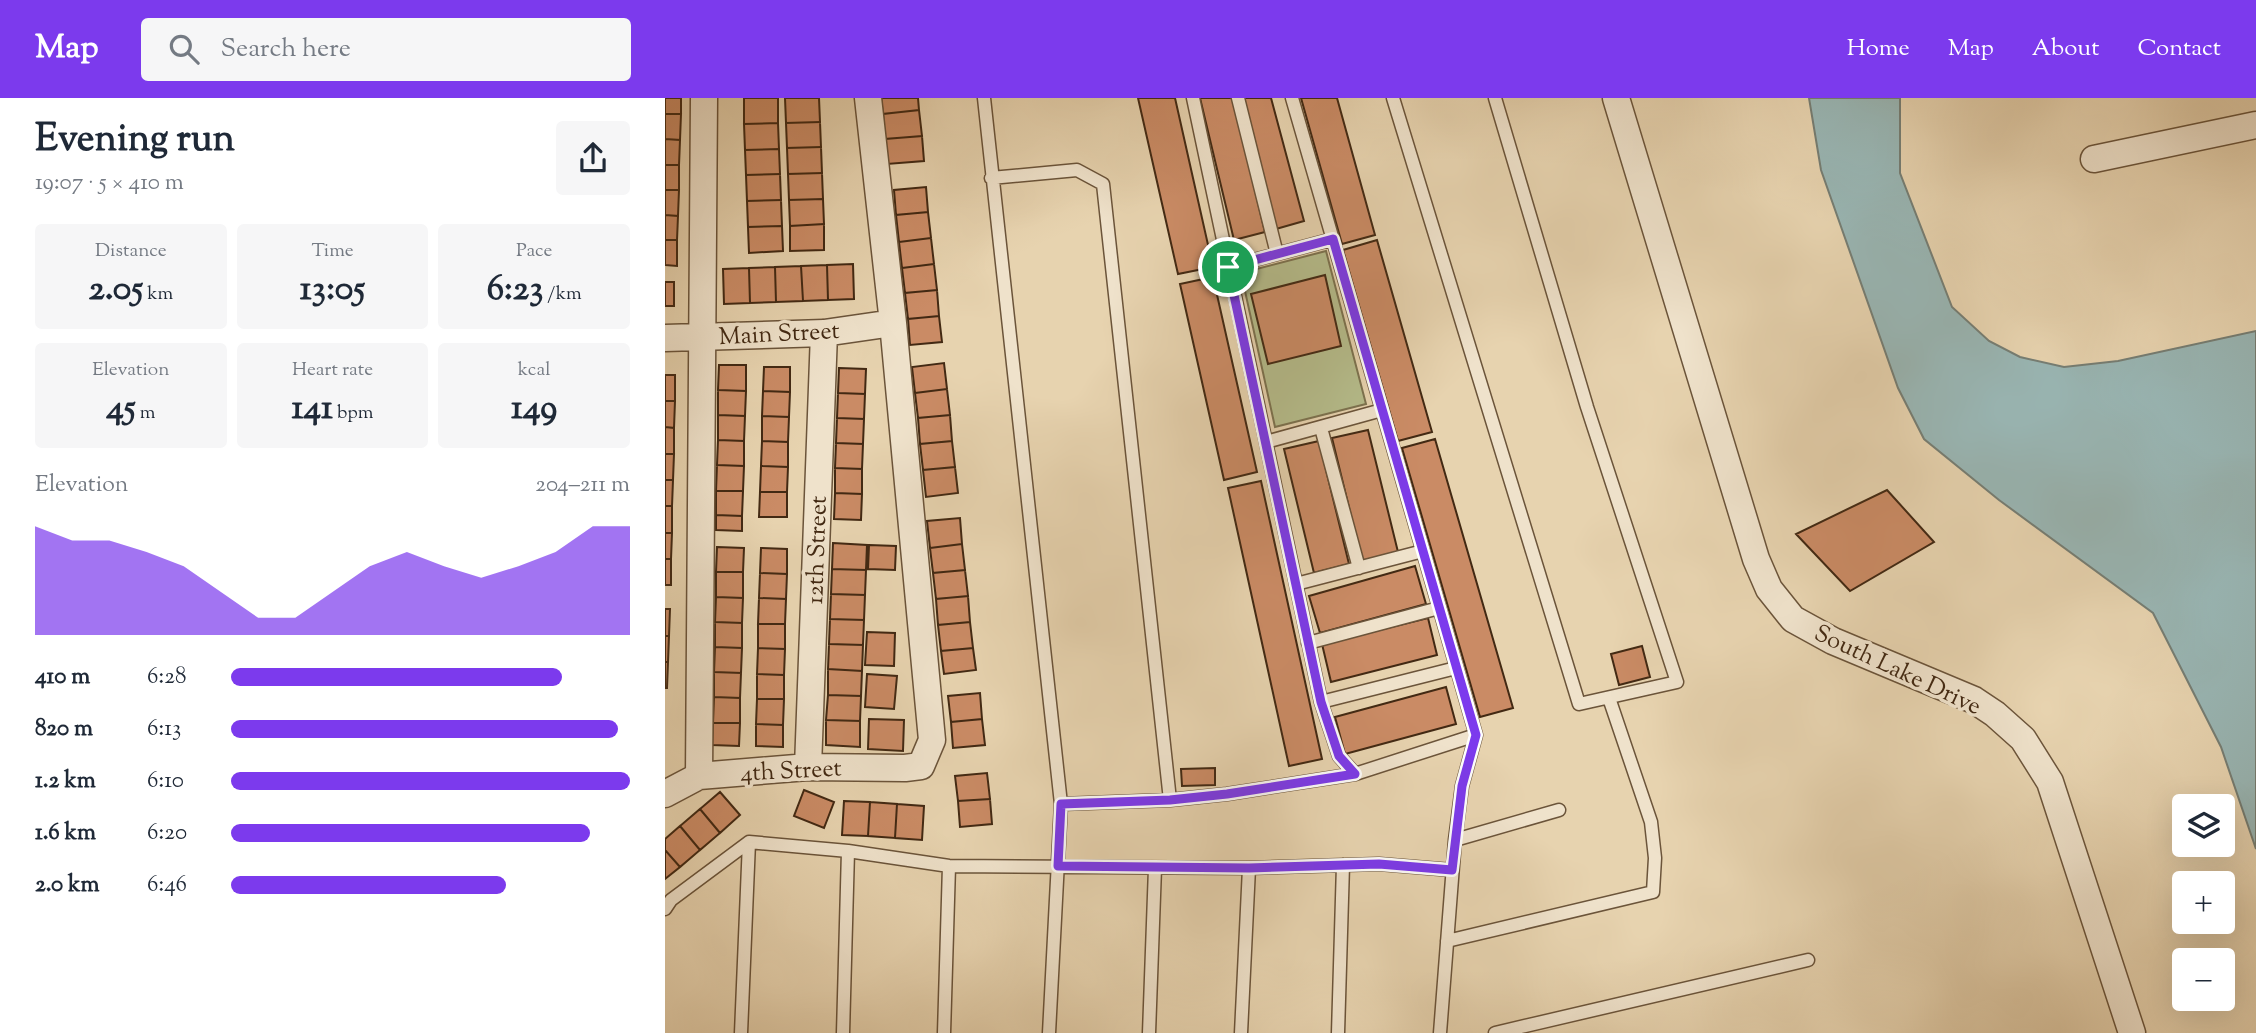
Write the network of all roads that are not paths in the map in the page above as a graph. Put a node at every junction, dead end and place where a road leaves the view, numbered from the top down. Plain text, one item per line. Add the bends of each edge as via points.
1 (704, 98) edge
2 (868, 98) edge
3 (984, 98) edge
4 (1193, 98) edge
5 (1238, 98) edge
6 (1292, 98) edge
7 (1393, 98) edge
8 (1495, 98) edge
9 (1616, 98) edge
10 (2256, 125) edge
11 (2094, 159) dead end
12 (991, 178) junction
13 (1333, 239) junction
14 (1277, 254) junction
15 (1228, 267) junction
16 (893, 323) junction
17 (824, 333) junction
18 (704, 337) junction
19 (665, 338) edge
20 (1382, 410) junction
21 (1321, 428) junction
22 (1266, 442) junction
23 (1423, 551) junction
24 (1359, 568) junction
25 (1296, 584) junction
26 (1439, 608) junction
27 (1308, 643) junction
28 (1457, 668) junction
29 (1609, 698) junction
30 (1321, 702) junction
31 (1476, 735) junction
32 (808, 767) junction
33 (1355, 774) junction
34 (699, 776) junction
35 (665, 794) edge
36 (1170, 800) junction
37 (1061, 804) junction
38 (1559, 810) dead end
39 (1455, 840) junction
40 (749, 842) junction
41 (848, 851) junction
42 (1343, 865) junction
43 (949, 866) junction
44 (1058, 866) junction
45 (1155, 867) junction
46 (1249, 868) junction
47 (1452, 870) junction
48 (665, 909) edge
49 (1447, 942) junction
50 (1808, 960) dead end
51 (741, 1033) edge
52 (843, 1033) edge
53 (944, 1033) edge
54 (1049, 1033) edge
55 (1149, 1033) edge
56 (1241, 1033) edge
57 (1338, 1033) edge
58 (1440, 1033) edge
59 (1495, 1033) edge
60 (2132, 1033) edge

1 - 18 street
2 - 16 street
3 - 12 lane
4 - 15 lane
5 - 14 lane
6 - 13 lane
7 - 29 lane via 1579,704
8 - 29 lane via 1587,407 1677,682
9 - 60 street, South Lake Drive via 1769,589 1793,619 1833,642 1974,700 2022,738 2050,782
10 - 11 street
12 - 36 lane via 1077,170 1103,184
12 - 37 lane
13 - 14 lane
13 - 20 lane
14 - 15 lane
15 - 22 lane
16 - 17 street, Main Street
16 - 32 street, 4th Street via 932,740 921,766
17 - 18 street, Main Street
17 - 32 street, 12th Street
18 - 19 street, Main Street
18 - 34 street
20 - 21 lane
20 - 23 lane
21 - 22 lane
21 - 24 lane
22 - 25 lane
23 - 24 lane
23 - 26 lane
24 - 25 lane
25 - 27 lane
26 - 27 lane
26 - 28 lane
27 - 30 lane
28 - 30 lane
28 - 31 lane
29 - 49 lane via 1651,822 1653,892
30 - 33 lane via 1339,756
31 - 33 lane
31 - 39 lane via 1462,786
32 - 34 street, 4th Street
33 - 36 lane
34 - 35 street, 4th Street
36 - 37 lane
37 - 44 lane
38 - 39 lane
39 - 47 lane
40 - 41 lane
40 - 48 lane
40 - 51 lane
41 - 43 lane
41 - 52 lane
42 - 46 lane
42 - 47 lane
42 - 57 lane
43 - 44 lane
43 - 53 lane
44 - 45 lane
44 - 54 lane
45 - 46 lane
45 - 55 lane
46 - 56 lane
47 - 49 lane
49 - 58 lane
50 - 59 lane

